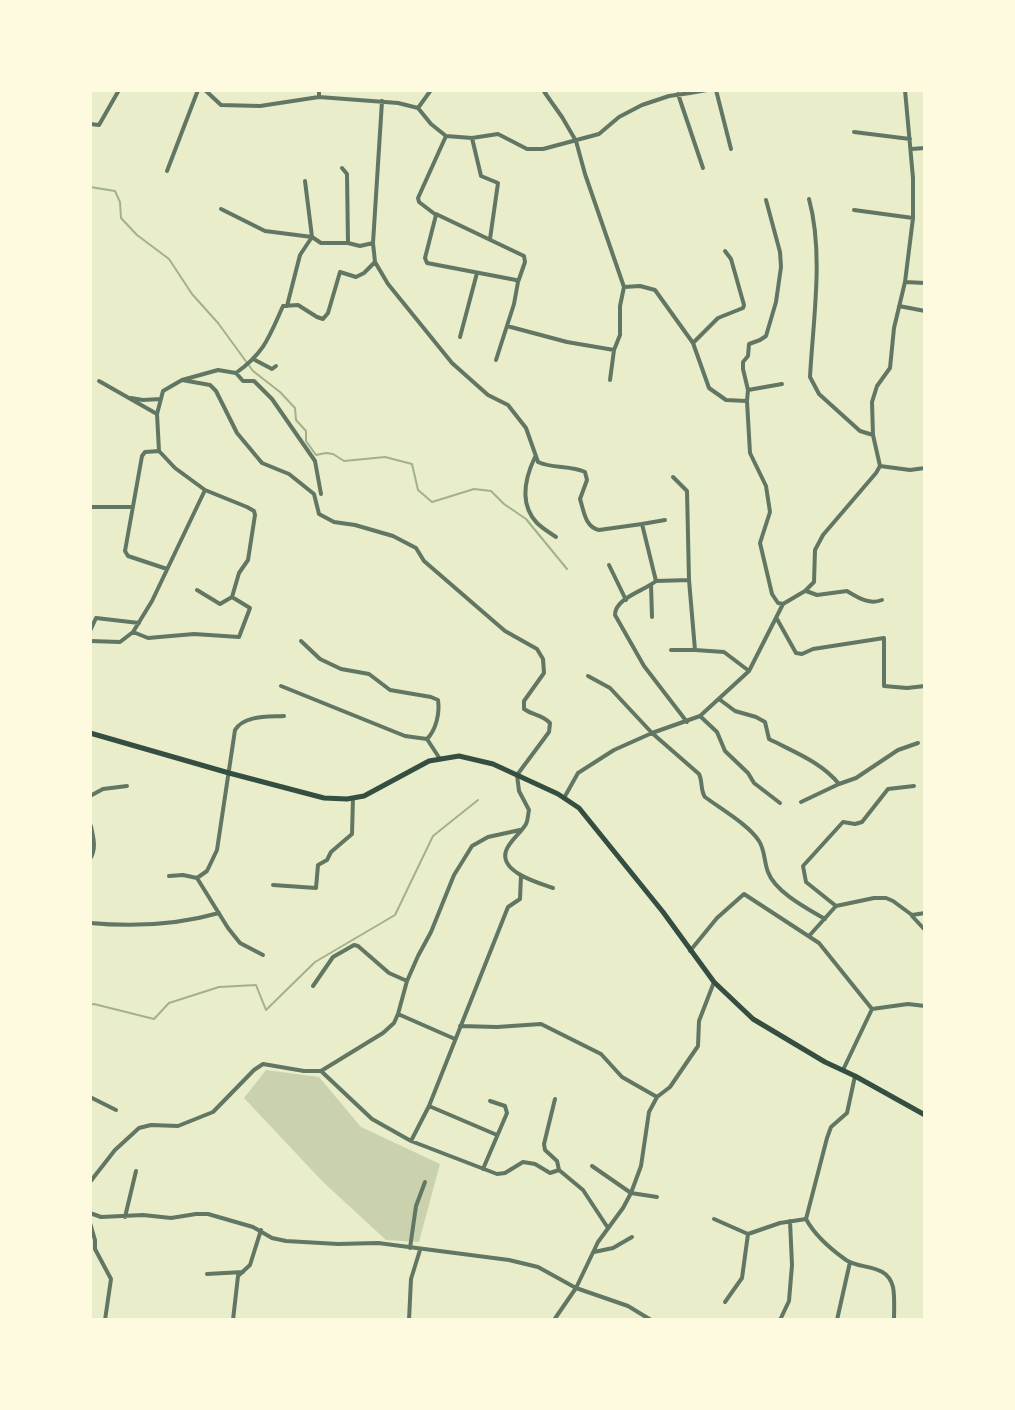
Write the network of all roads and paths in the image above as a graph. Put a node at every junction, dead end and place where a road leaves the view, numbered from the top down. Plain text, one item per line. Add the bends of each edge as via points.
1 (119, 90) edge
2 (198, 90) edge
3 (205, 90) edge
4 (319, 90) edge
5 (431, 90) edge
6 (707, 90) edge
7 (716, 90) edge
8 (905, 90) edge
9 (545, 91) edge
10 (690, 92) edge
11 (678, 94) junction
12 (319, 97) junction
13 (382, 101) junction
14 (418, 108) junction
15 (90, 124) edge
16 (854, 132) dead end
17 (446, 136) junction
18 (472, 138) junction
19 (910, 139) junction
20 (576, 141) junction
21 (925, 148) edge
22 (731, 149) dead end
23 (911, 149) junction
24 (342, 168) dead end
25 (703, 168) dead end
26 (168, 171) dead end
27 (305, 181) dead end
28 (809, 199) dead end
29 (766, 200) dead end
30 (221, 208) dead end
31 (854, 210) dead end
32 (436, 214) junction
33 (913, 218) junction
34 (312, 237) junction
35 (490, 239) junction
36 (348, 243) junction
37 (373, 243) junction
38 (725, 251) dead end
39 (375, 262) junction
40 (477, 273) junction
41 (518, 282) junction
42 (905, 282) junction
43 (925, 282) edge
44 (624, 287) junction
45 (287, 306) junction
46 (898, 306) junction
47 (925, 311) edge
48 (507, 326) junction
49 (460, 337) dead end
50 (693, 343) junction
51 (614, 351) junction
52 (253, 360) junction
53 (496, 360) dead end
54 (276, 366) dead end
55 (236, 373) junction
56 (182, 380) junction
57 (610, 380) dead end
58 (99, 381) dead end
59 (782, 384) dead end
60 (748, 390) junction
61 (127, 398) junction
62 (161, 399) junction
63 (747, 401) junction
64 (157, 414) junction
65 (873, 435) junction
66 (159, 452) junction
67 (536, 456) junction
68 (880, 466) junction
69 (925, 468) edge
70 (673, 477) dead end
71 (205, 490) junction
72 (321, 494) dead end
73 (90, 507) edge
74 (133, 507) junction
75 (665, 520) dead end
76 (642, 524) junction
77 (556, 537) dead end
78 (609, 565) dead end
79 (167, 569) junction
80 (689, 580) junction
81 (656, 581) junction
82 (651, 585) junction
83 (197, 590) dead end
84 (805, 591) junction
85 (232, 597) junction
86 (626, 600) junction
87 (882, 600) dead end
88 (783, 604) junction
89 (652, 617) dead end
90 (777, 619) junction
91 (139, 623) junction
92 (90, 631) edge
93 (133, 632) junction
94 (90, 641) edge
95 (302, 641) dead end
96 (671, 650) dead end
97 (695, 650) junction
98 (749, 671) junction
99 (588, 676) dead end
100 (281, 686) dead end
101 (925, 686) edge
102 (719, 699) junction
103 (285, 716) dead end
104 (700, 716) junction
105 (687, 722) junction
106 (90, 733) edge
107 (652, 733) junction
108 (427, 739) junction
109 (918, 743) dead end
110 (440, 759) junction
111 (229, 773) junction
112 (517, 776) junction
113 (839, 784) junction
114 (127, 786) dead end
115 (914, 786) dead end
116 (90, 796) edge
117 (353, 798) junction
118 (564, 798) junction
119 (801, 802) dead end
120 (780, 803) dead end
121 (90, 826) edge
122 (520, 830) junction
123 (90, 859) edge
124 (521, 875) junction
125 (169, 876) dead end
126 (197, 878) junction
127 (273, 885) dead end
128 (553, 888) dead end
129 (836, 906) junction
130 (219, 913) junction
131 (925, 913) edge
132 (912, 915) junction
133 (825, 919) junction
134 (90, 923) edge
135 (925, 930) edge
136 (809, 936) junction
137 (690, 951) junction
138 (263, 955) dead end
139 (407, 981) junction
140 (714, 982) junction
141 (313, 986) dead end
142 (925, 1005) edge
143 (872, 1009) junction
144 (398, 1014) junction
145 (460, 1026) junction
146 (455, 1039) junction
147 (321, 1071) junction
148 (843, 1071) junction
149 (855, 1076) junction
150 (90, 1097) edge
151 (657, 1097) junction
152 (555, 1099) dead end
153 (490, 1101) dead end
154 (429, 1106) junction
155 (116, 1110) dead end
156 (925, 1115) edge
157 (497, 1135) junction
158 (411, 1141) junction
159 (592, 1166) dead end
160 (483, 1169) junction
161 (559, 1170) junction
162 (136, 1171) dead end
163 (90, 1182) edge
164 (425, 1182) dead end
165 (632, 1193) junction
166 (657, 1197) dead end
167 (90, 1214) edge
168 (125, 1216) junction
169 (714, 1219) dead end
170 (806, 1219) junction
171 (790, 1221) junction
172 (90, 1223) edge
173 (608, 1228) junction
174 (261, 1230) junction
175 (748, 1234) junction
176 (632, 1237) dead end
177 (410, 1248) junction
178 (420, 1250) junction
179 (593, 1252) junction
180 (850, 1262) junction
181 (244, 1272) junction
182 (207, 1274) dead end
183 (576, 1288) junction
184 (725, 1302) dead end
185 (105, 1320) edge
186 (233, 1320) edge
187 (409, 1320) edge
188 (554, 1320) edge
189 (651, 1320) edge
190 (780, 1320) edge
191 (837, 1320) edge
192 (894, 1320) edge

1 - 15 street via 99,125
2 - 26 street
3 - 12 street via 221,105 260,106
4 - 12 street
5 - 14 street
6 - 10 street
7 - 22 street
8 - 19 street
9 - 20 street
10 - 11 street
11 - 20 street via 642,105 598,134
11 - 25 street
12 - 13 street
13 - 14 street
13 - 37 street
14 - 17 street
16 - 19 street
17 - 18 street
17 - 32 street via 418,198
18 - 20 street via 501,135 530,149
18 - 35 street via 481,176 498,183
19 - 23 street
20 - 44 street
21 - 23 street
23 - 33 street
24 - 36 street via 347,174
27 - 34 street
28 - 65 street via 817,250 810,377 819,394 860,431
29 - 60 street via 781,267 766,336 749,344 743,362
30 - 34 street via 265,231
31 - 33 street
32 - 35 street
32 - 40 street via 425,261
33 - 42 street
34 - 36 street via 321,243
34 - 45 street via 300,255
35 - 41 street via 524,256
36 - 37 street
37 - 39 street
38 - 50 street via 731,259 743,308 718,318
39 - 45 street via 356,276 340,272 323,319 298,305
39 - 67 street via 452,363 488,395 508,405 526,429
40 - 41 street
40 - 49 street
41 - 48 street
42 - 43 street
42 - 46 street
44 - 50 street via 655,290
44 - 51 street via 620,334
45 - 52 street via 283,306 267,341
46 - 47 street
46 - 65 street via 890,368 874,393
48 - 51 street
48 - 53 street
50 - 63 street via 709,388 726,400
51 - 57 street
52 - 54 street via 272,369
52 - 55 street
55 - 56 street via 218,370
55 - 72 street via 243,381 254,381 272,399 315,461
56 - 62 street via 163,391
56 - 112 street via 210,385 237,433 262,464 289,474 314,494 319,513 334,522 393,536 416,548 424,561 505,631 537,649 544,673 524,701 524,709 543,716 550,723 549,732
58 - 61 street
59 - 60 street
60 - 63 street
61 - 62 street
61 - 64 street
62 - 64 street
63 - 88 street via 750,453 766,486 770,512 760,543 772,594
64 - 66 street
65 - 68 street
66 - 71 street
66 - 74 street via 142,456
67 - 76 street via 538,462 547,466 585,472 588,480 580,499 592,529
67 - 77 street via 526,476 525,500 536,522
68 - 69 street
68 - 84 street via 823,535 815,550 814,582
70 - 80 street via 687,491
71 - 79 street
71 - 85 street via 254,511 248,560 239,573
73 - 74 street
74 - 79 street via 125,554
75 - 76 street
76 - 81 street
78 - 86 street
79 - 91 street
80 - 81 street
80 - 97 street
81 - 82 street
82 - 86 street
82 - 89 street
83 - 85 street via 220,604
84 - 87 street via 818,595 847,591 861,600
84 - 88 street
85 - 93 street via 250,608 239,637 194,634 148,638
86 - 105 street via 615,609 615,615 644,666
88 - 90 street
90 - 98 street
90 - 101 street via 796,653 884,638 884,686
91 - 92 street via 96,618
91 - 93 street
93 - 94 street via 120,642
95 - 108 street via 320,659 341,669 369,674 390,690 438,700 433,733
96 - 97 street
97 - 98 street via 724,652
98 - 102 street
99 - 107 street via 610,688
100 - 108 street via 405,736
102 - 104 street
102 - 113 street via 735,711 765,722 769,739 806,757
103 - 111 street via 238,724
104 - 105 street
104 - 120 street via 717,732 725,751 754,783
105 - 107 street
106 - 111 main road
107 - 118 street via 614,750 578,773
107 - 133 street via 699,774 705,797 760,841 768,873 775,883
108 - 110 street
109 - 113 street
110 - 112 main road via 459,756 493,764
110 - 117 main road
111 - 117 main road via 324,798
111 - 126 street via 217,850 207,871
112 - 118 main road
112 - 122 street via 519,791 529,810 526,824
113 - 119 street
114 - 116 street via 103,789
115 - 129 street via 888,789 862,822 843,822 803,866 806,882
117 - 127 street via 352,834 318,865 316,888
118 - 137 main road via 579,808
121 - 123 street via 94,851
122 - 124 street via 506,851 509,867
122 - 139 street via 488,837 472,846 454,875
124 - 128 street
124 - 145 street via 520,899 508,907
125 - 126 street
126 - 130 street
129 - 132 street via 886,898
129 - 133 street
130 - 134 street via 172,923
130 - 138 street via 240,943
131 - 132 street
132 - 135 street
133 - 136 street
136 - 137 street via 744,894 717,918
136 - 143 street
137 - 140 main road
139 - 141 street via 389,973 354,945 333,957
139 - 144 street
140 - 148 main road via 753,1019
140 - 151 street via 699,1021 698,1046 670,1087
142 - 143 street
143 - 148 street
144 - 146 street
144 - 147 street via 383,1033
145 - 146 street
145 - 151 street via 541,1024 601,1054 622,1077
146 - 154 street
147 - 158 street via 372,1119
147 - 163 street via 263,1064 213,1112 178,1126 139,1128
148 - 149 main road
149 - 156 main road
149 - 170 street via 847,1113 831,1127 826,1138
150 - 155 street
151 - 165 street via 649,1112 641,1166
152 - 161 street via 544,1144 560,1165
153 - 157 street via 507,1109
154 - 157 street
154 - 158 street
157 - 160 street
158 - 160 street
159 - 165 street
160 - 161 street via 505,1173 523,1162 550,1173
161 - 173 street via 583,1190
162 - 168 street
164 - 177 street via 416,1206
165 - 166 street
165 - 173 street
167 - 168 street
168 - 174 street via 171,1218 208,1214
169 - 175 street
170 - 171 street
170 - 180 street
171 - 175 street
171 - 190 street via 789,1300
172 - 185 street via 95,1249 111,1279
173 - 179 street
174 - 177 street via 286,1241 378,1243
174 - 181 street
175 - 184 street via 742,1278
176 - 179 street via 613,1248
177 - 178 street
178 - 183 street via 519,1262 538,1267
178 - 187 street via 411,1279
179 - 183 street
180 - 191 street
180 - 192 street via 882,1271 888,1277 893,1286
181 - 182 street
181 - 186 street via 238,1276
183 - 188 street
183 - 189 street via 628,1306

